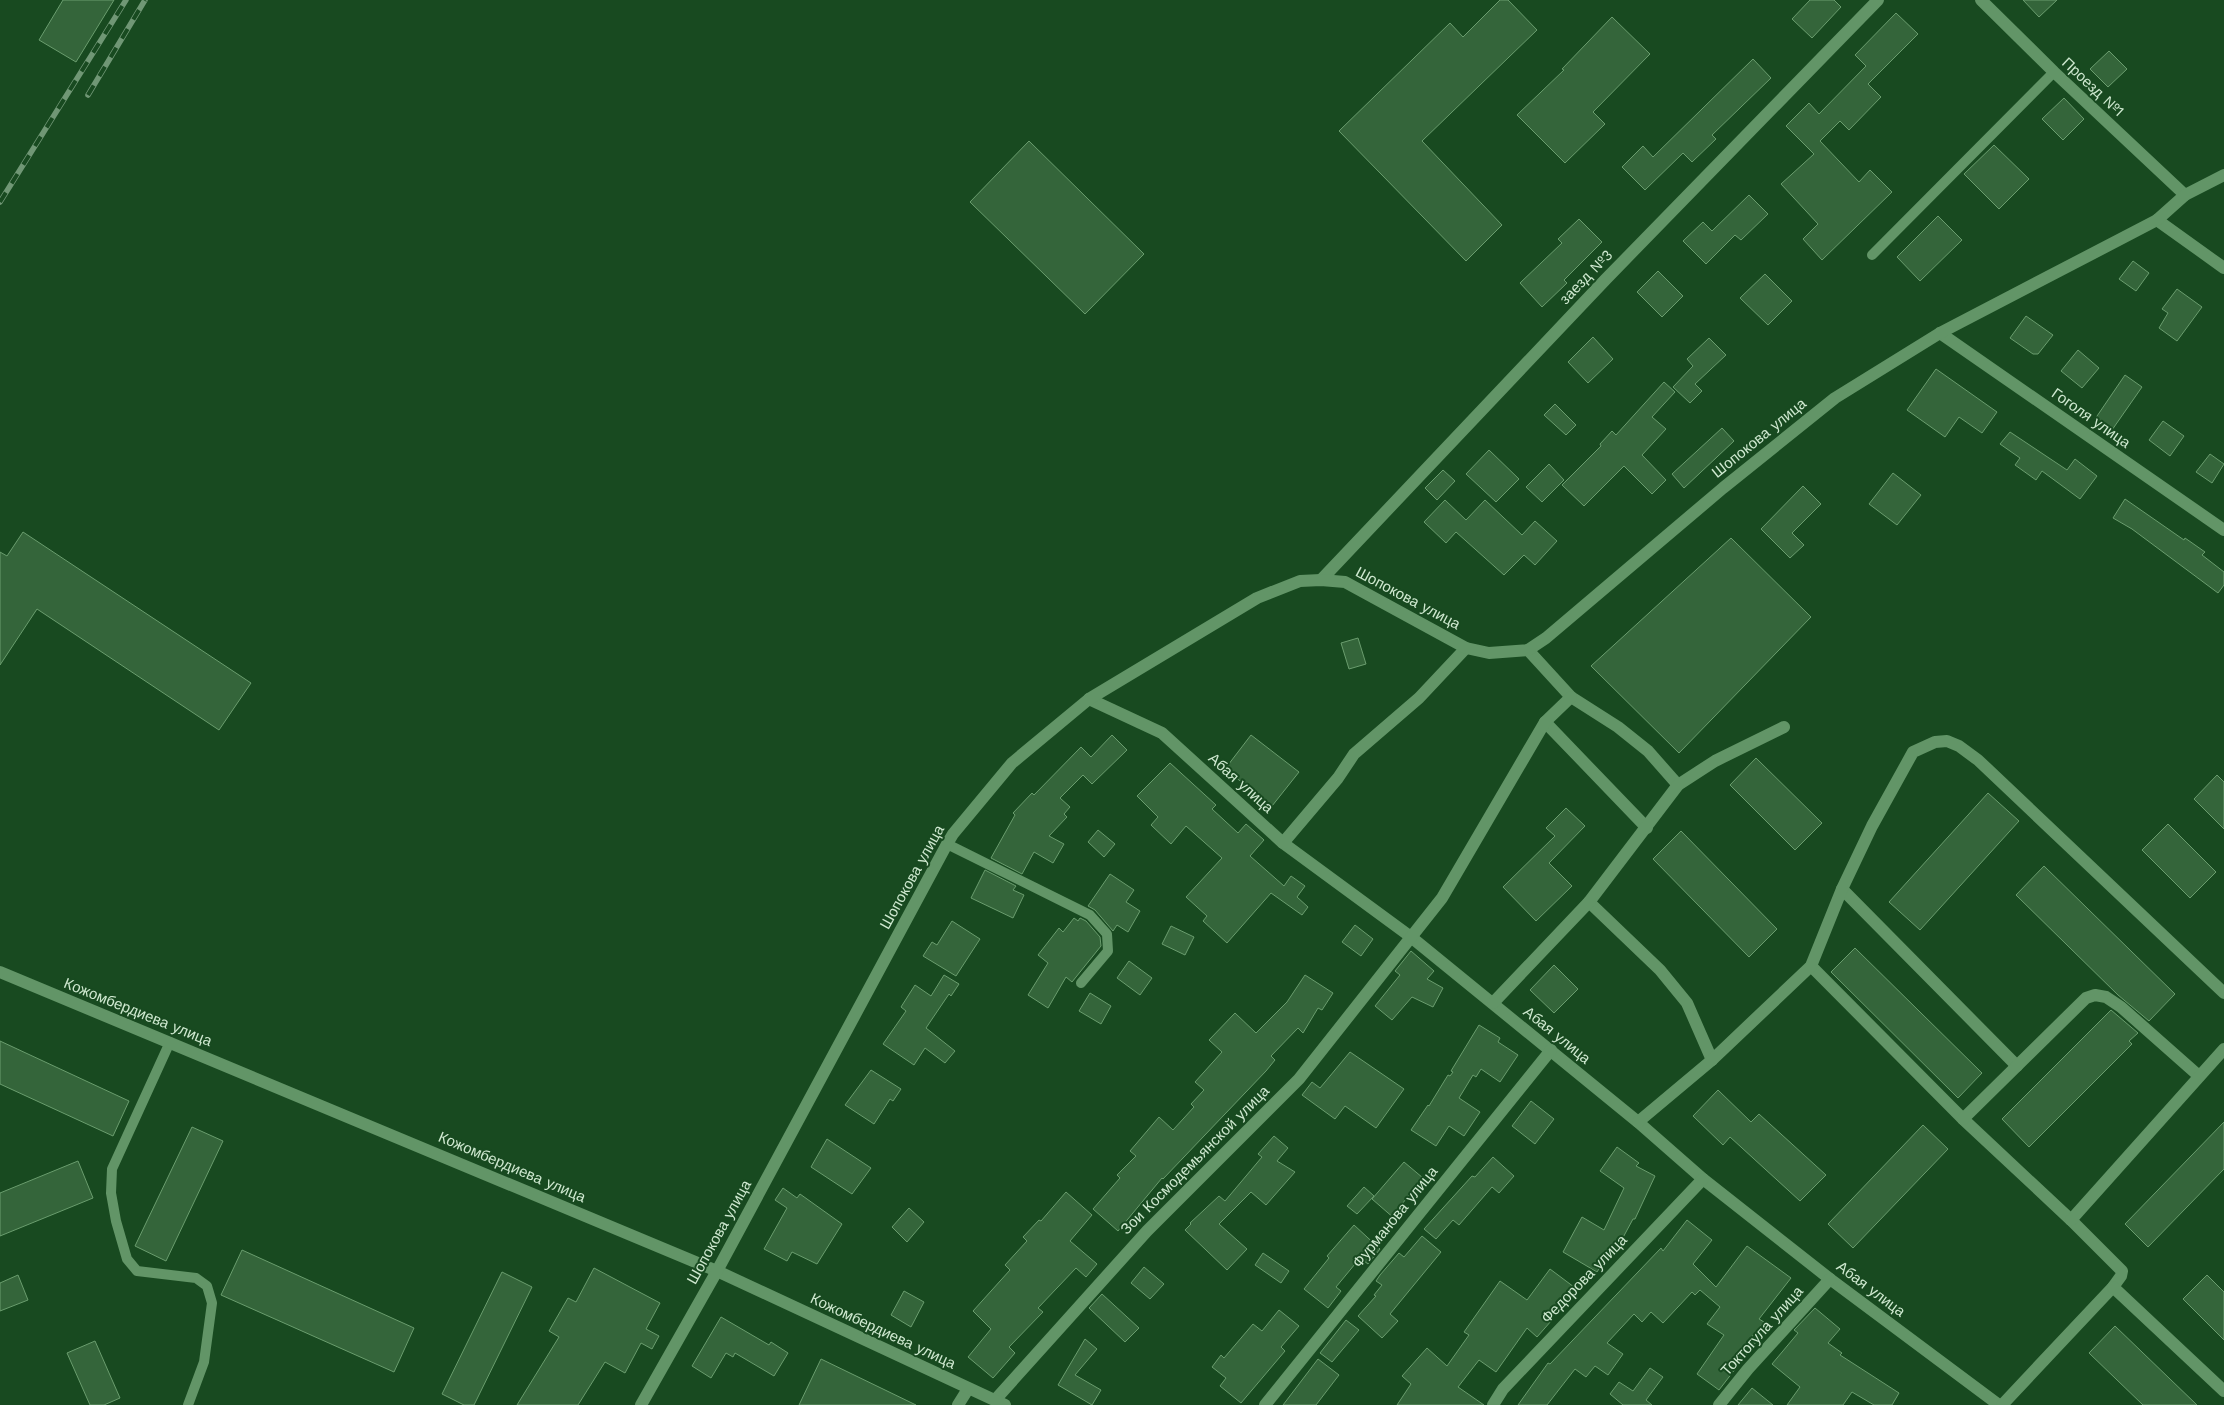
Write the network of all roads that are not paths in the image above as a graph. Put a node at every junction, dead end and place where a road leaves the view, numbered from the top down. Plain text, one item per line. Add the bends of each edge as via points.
1 (1878, 0) edge
2 (1981, 0) edge
3 (2054, 72) junction
4 (2224, 175) edge
5 (2185, 195) junction
6 (2157, 220) junction
7 (1872, 255) dead end
8 (2224, 268) edge
9 (1940, 333) junction
10 (2224, 530) edge
11 (1322, 580) junction
12 (1466, 648) junction
13 (1528, 650) junction
14 (1571, 697) junction
15 (1090, 699) junction
16 (1545, 722) junction
17 (1784, 727) dead end
18 (1678, 785) junction
19 (1647, 828) junction
20 (1284, 843) junction
21 (947, 844) junction
22 (1842, 889) junction
23 (1589, 902) junction
24 (1411, 937) junction
25 (1811, 966) junction
26 (0, 972) edge
27 (1081, 983) dead end
28 (2224, 993) edge
29 (1493, 1003) junction
30 (170, 1042) junction
31 (2224, 1048) edge
32 (1551, 1050) junction
33 (1712, 1060) junction
34 (2017, 1066) junction
35 (2199, 1076) junction
36 (1963, 1119) junction
37 (1638, 1122) junction
38 (1703, 1179) junction
39 (2071, 1220) junction
40 (717, 1271) junction
41 (1830, 1279) junction
42 (2113, 1287) junction
43 (968, 1389) junction
44 (2224, 1391) edge
45 (1000, 1403) edge
46 (188, 1405) edge
47 (641, 1405) edge
48 (958, 1405) edge
49 (1265, 1405) edge
50 (1493, 1405) edge
51 (1719, 1405) edge
52 (2000, 1405) edge

1 - 11 street, заезд №3 via 1619,265
2 - 3 street, Проезд №1
3 - 5 street, Проезд №1
3 - 7 lane
4 - 5 street, Шопокова улица
5 - 6 street, Шопокова улица
6 - 8 street
6 - 9 street, Шопокова улица
9 - 10 street, Гоголя улица
9 - 13 street, Шопокова улица via 1834,398
11 - 12 street, Шопокова улица via 1345,582
11 - 15 street, Шопокова улица via 1300,581 1257,598
12 - 13 street, Шопокова улица via 1489,652
12 - 20 street via 1419,698 1354,754
13 - 14 street
14 - 16 street, Зои Космодемьянской улица
14 - 18 street via 1648,751
15 - 20 street, Абая улица via 1162,733
15 - 21 street, Шопокова улица via 1012,763
16 - 19 street
16 - 24 street, Зои Космодемьянской улица via 1442,898
17 - 18 street
18 - 19 street
19 - 23 street
20 - 24 street, Абая улица
21 - 27 lane via 1090,915 1107,934 1108,951
21 - 40 street, Шопокова улица
22 - 25 street
22 - 28 street via 1913,752 1929,744 1947,742 1959,746 1978,760
22 - 34 street
23 - 29 street
23 - 33 street via 1660,970 1686,1003
24 - 29 street, Абая улица
24 - 45 street, Зои Космодемьянской улица via 1299,1079 1147,1231
25 - 33 street
25 - 36 street
26 - 30 street, Кожомбердиева улица
29 - 32 street, Абая улица
30 - 40 street, Кожомбердиева улица
30 - 46 lane via 112,1169 111,1193 126,1259 137,1271 196,1278 207,1286 212,1303 204,1362
31 - 35 street
32 - 37 street, Абая улица
32 - 49 street, Фурманова улица
33 - 37 street
34 - 35 street via 2086,998 2095,995 2106,997 2121,1008
34 - 36 street
35 - 39 street
36 - 39 street
37 - 38 street, Абая улица
38 - 41 street, Абая улица
38 - 50 street, Федорова улица via 1503,1388
39 - 42 street via 2120,1269 2121,1276
40 - 43 street, Кожомбердиева улица
40 - 47 street, Шопокова улица
41 - 51 street, Токтогула улица
41 - 52 street, Абая улица
42 - 44 street
42 - 52 street
43 - 45 street, Кожомбердиева улица
43 - 48 street

